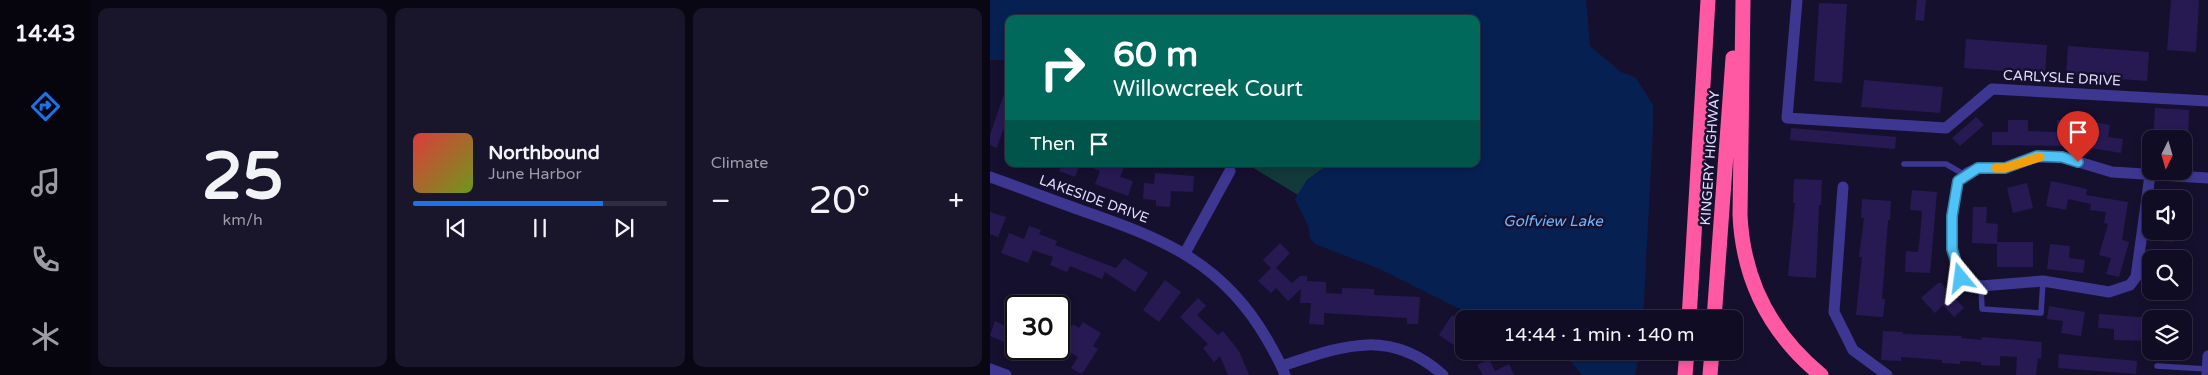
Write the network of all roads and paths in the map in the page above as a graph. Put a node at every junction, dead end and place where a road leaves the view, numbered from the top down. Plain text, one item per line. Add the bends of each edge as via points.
1 (1708, 0) edge
2 (1738, 0) edge
3 (1743, 0) edge
4 (1797, 0) edge
5 (2208, 101) edge
6 (1904, 164) dead end
7 (1230, 171) dead end
8 (2142, 174) edge
9 (1965, 175) junction
10 (990, 177) edge
11 (2192, 177) edge
12 (2208, 178) edge
13 (2149, 180) edge
14 (1843, 187) dead end
15 (1185, 253) junction
16 (2043, 281) junction
17 (1981, 286) junction
18 (1690, 310) edge
19 (1715, 310) edge
20 (2208, 356) edge
21 (1686, 360) edge
22 (1711, 360) edge
23 (2157, 366) dead end
24 (990, 368) edge
25 (1284, 370) edge
26 (2207, 372) edge
27 (1006, 375) edge
28 (1443, 375) edge
29 (1685, 375) edge
30 (1710, 375) edge
31 (1822, 375) edge
32 (1887, 375) edge

1 - 18 highway, KINGERY HIGHWAY
2 - 19 highway, KINGERY HIGHWAY
3 - 31 highway via 1741,241 1765,310 1785,338
4 - 5 street, CARLYSLE DRIVE via 1787,118 1946,128 1992,89
6 - 9 lane via 1946,164
7 - 15 street
8 - 9 street via 2112,172 2062,157 2037,156 2005,168 1978,168
9 - 17 street via 1958,181 1952,216 1952,249 1961,278
10 - 15 street, LAKESIDE DRIVE via 1135,229
11 - 12 street
13 - 16 street via 2136,277 2130,285 2109,292
14 - 32 street via 1834,312 1853,350
15 - 25 street, LAKESIDE DRIVE via 1216,276 1245,304
16 - 17 street
16 - 17 lane via 2041,313 1982,309
20 - 26 street
21 - 29 highway
22 - 30 highway
23 - 26 lane
24 - 27 street
25 - 28 street via 1346,346 1379,345 1413,354

